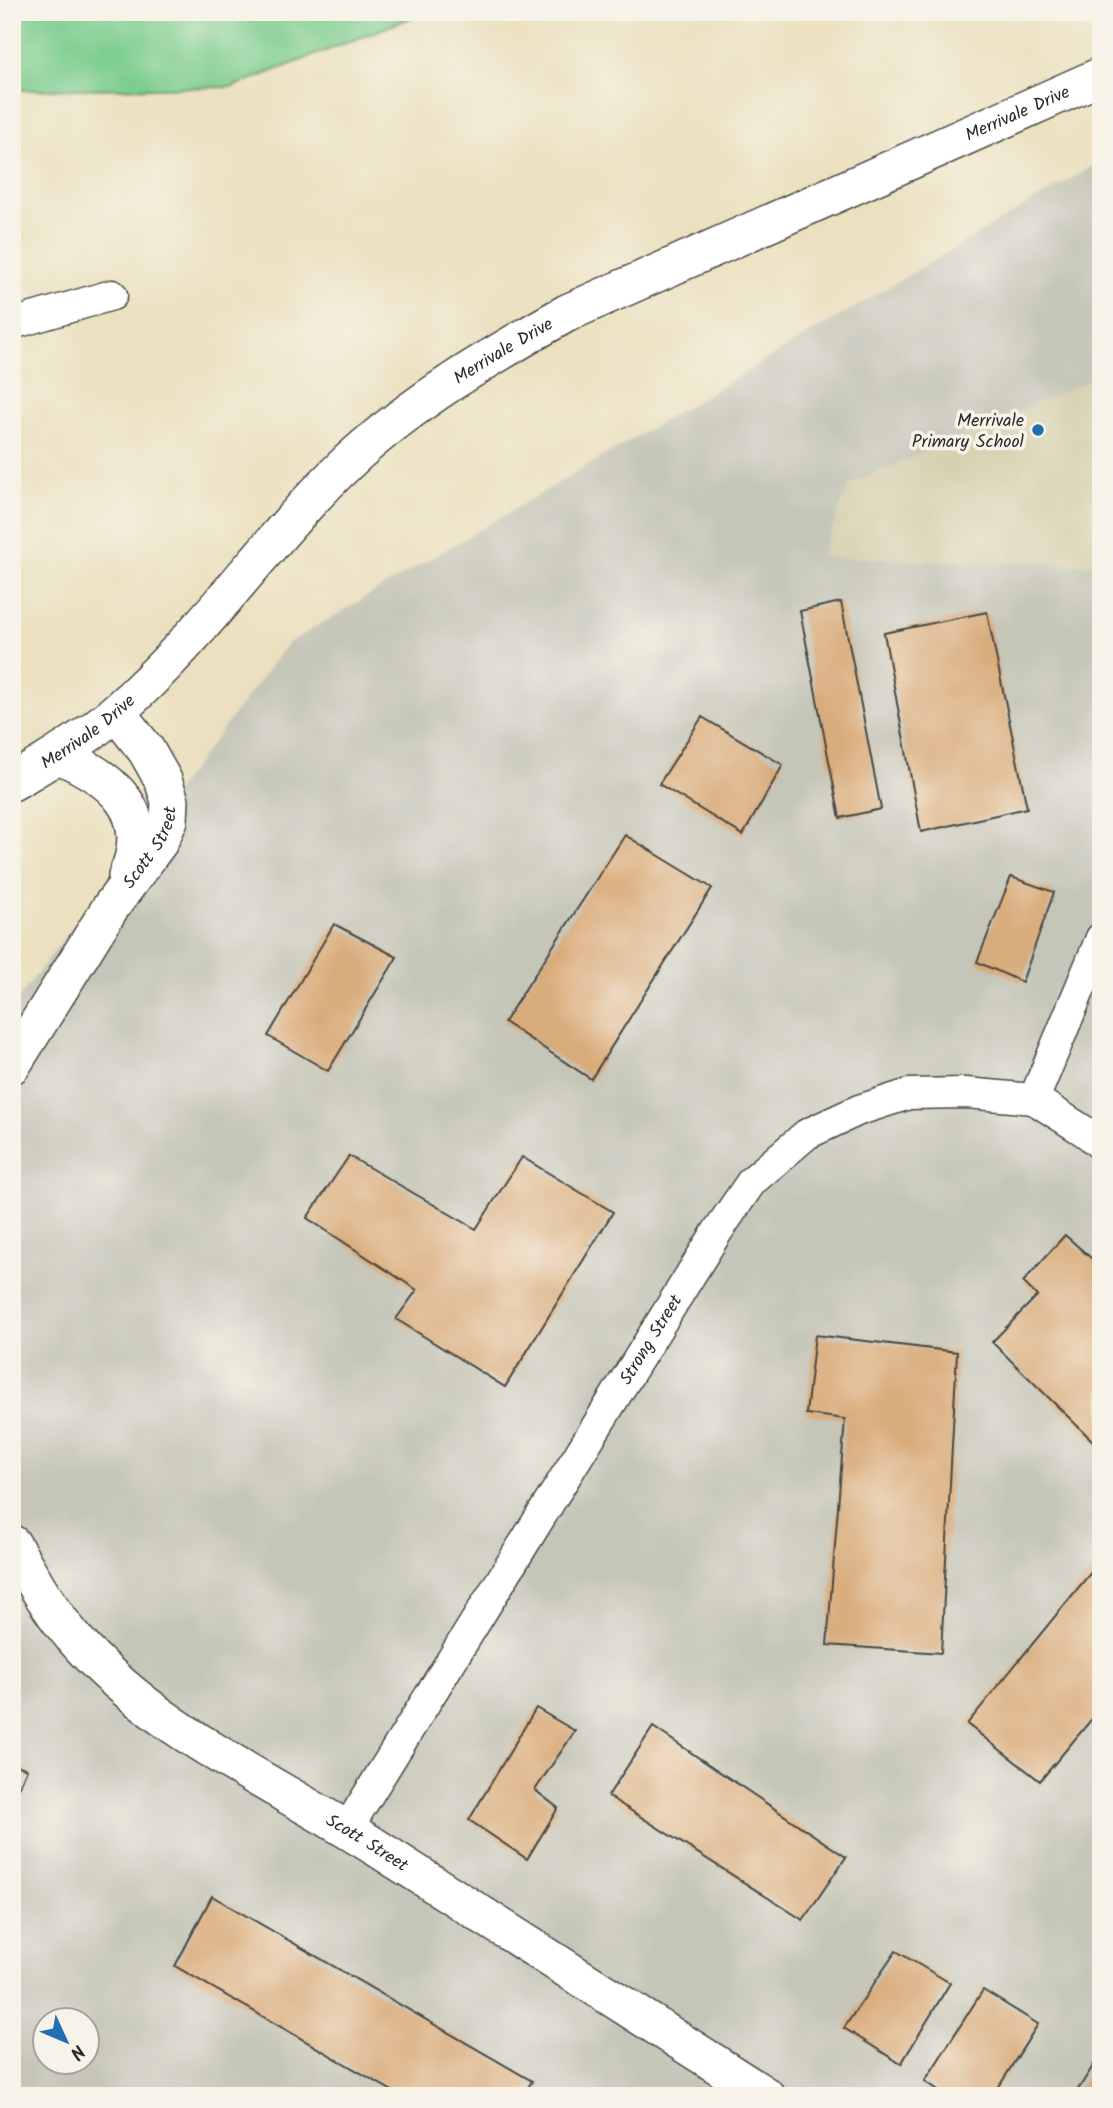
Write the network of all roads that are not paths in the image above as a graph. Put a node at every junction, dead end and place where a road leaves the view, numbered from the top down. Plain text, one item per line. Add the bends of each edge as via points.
1 (1101, 75) edge
2 (112, 295) dead end
3 (12, 324) edge
4 (116, 712) junction
5 (59, 755) junction
6 (12, 782) edge
7 (110, 908) junction
8 (1101, 938) edge
9 (12, 1065) edge
10 (1034, 1099) junction
11 (1101, 1145) edge
12 (12, 1544) edge
13 (347, 1829) junction
14 (766, 2096) edge

1 - 4 street, Merrivale Drive via 567,313 499,351 350,461 171,659
2 - 3 street
4 - 5 street, Merrivale Drive
4 - 7 street, Scott Street via 151,759 170,801 169,820 159,842
5 - 6 street, Merrivale Drive
5 - 7 street, Scott Street via 85,767 113,789 135,821 138,842 134,859
7 - 9 street, Scott Street
8 - 10 street
10 - 11 street, Strong Street
10 - 13 street, Strong Street via 909,1094 807,1134 752,1181
12 - 13 street, Scott Street via 48,1604 102,1668 191,1737
13 - 14 street, Scott Street

